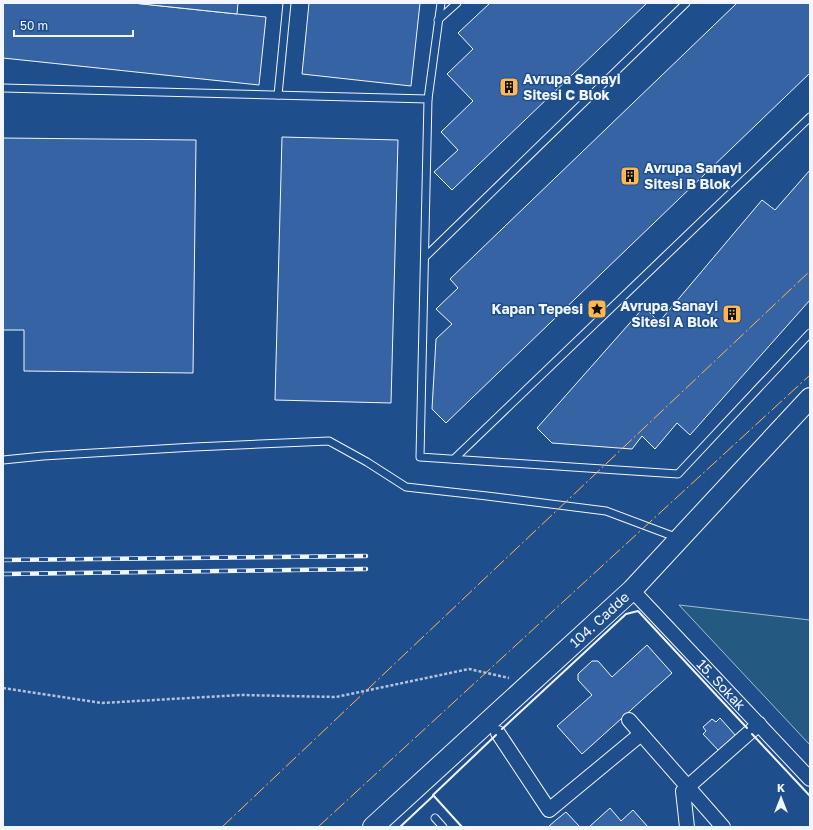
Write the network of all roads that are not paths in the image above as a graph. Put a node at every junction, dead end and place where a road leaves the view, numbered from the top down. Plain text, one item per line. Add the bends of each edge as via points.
1 (287, 3) edge
2 (440, 3) edge
3 (457, 3) edge
4 (686, 3) edge
5 (438, 20) junction
6 (3, 88) edge
7 (278, 95) junction
8 (428, 99) junction
9 (810, 117) edge
10 (425, 257) junction
11 (810, 333) edge
12 (810, 398) edge
13 (454, 459) junction
14 (3, 460) edge
15 (680, 538) junction
16 (632, 590) junction
17 (629, 720) dead end
18 (759, 724) junction
19 (498, 733) dead end
20 (641, 734) junction
21 (810, 779) edge
22 (688, 787) junction
23 (435, 818) dead end
24 (373, 827) edge
25 (443, 827) edge
26 (687, 827) edge
27 (723, 827) edge

1 - 7 lane
2 - 5 lane
3 - 5 lane
4 - 10 lane
5 - 8 lane
6 - 7 lane
7 - 8 lane
8 - 10 lane
9 - 13 lane
10 - 13 lane via 420,457
11 - 13 lane via 678,474
12 - 15 street, 104. Cadde
14 - 15 lane via 329,441 406,487 606,511
15 - 16 street, 104. Cadde
16 - 18 street, 15. Sokak
16 - 24 street, 104. Cadde
17 - 20 street
18 - 21 street, 15. Sokak
18 - 22 street
19 - 20 street via 549,810
20 - 22 street
22 - 26 street via 683,791
22 - 27 street
23 - 25 lane

